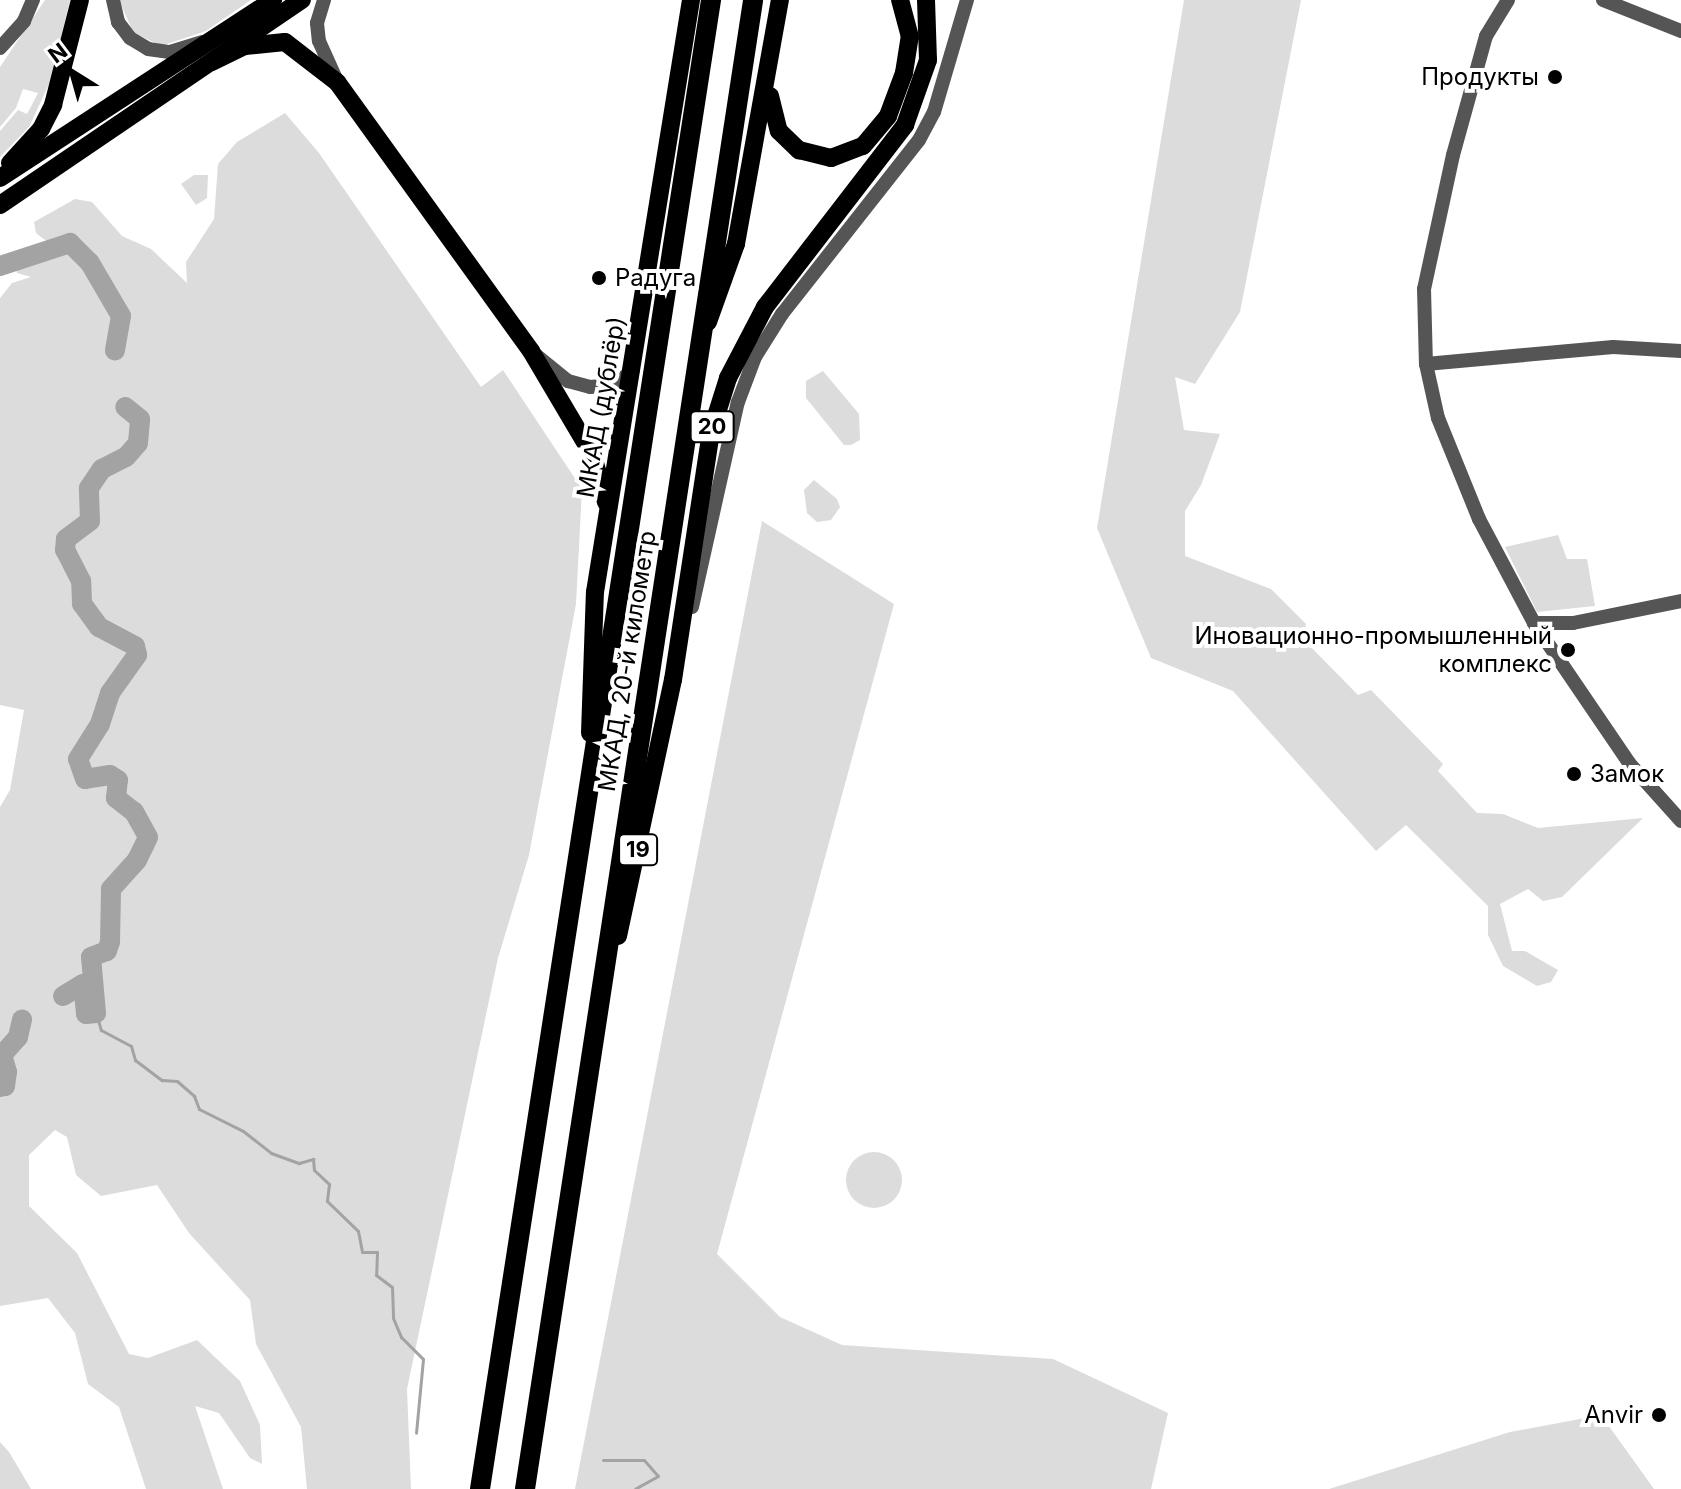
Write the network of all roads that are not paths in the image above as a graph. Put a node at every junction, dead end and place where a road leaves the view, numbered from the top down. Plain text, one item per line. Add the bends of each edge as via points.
1 (33, 0) edge
2 (80, 0) edge
3 (113, 0) edge
4 (273, 0) edge
5 (302, 0) edge
6 (324, 0) edge
7 (691, 0) edge
8 (711, 0) edge
9 (753, 0) edge
10 (780, 0) edge
11 (900, 0) edge
12 (926, 0) edge
13 (967, 0) edge
14 (1508, 0) edge
15 (1603, 0) edge
16 (1681, 31) edge
17 (222, 35) junction
18 (0, 48) edge
19 (212, 62) junction
20 (768, 69) junction
21 (337, 82) junction
22 (0, 171) edge
23 (0, 178) edge
24 (0, 205) edge
25 (702, 336) junction
26 (531, 351) junction
27 (1681, 351) edge
28 (1426, 364) junction
29 (633, 371) junction
30 (607, 510) junction
31 (1681, 601) edge
32 (1534, 623) junction
33 (673, 680) junction
34 (589, 777) junction
35 (1681, 821) edge
36 (599, 1019) junction
37 (480, 1489) edge
38 (525, 1489) edge

1 - 18 street via 24,21
2 - 22 main road via 53,105 41,129
3 - 17 street via 118,22 148,49 170,52
4 - 17 main road
5 - 19 main road
6 - 21 street via 317,23 319,41
7 - 29 main road, МКАД (дублёр)
8 - 34 highway, МКАД, 20-й километр via 670,288
9 - 25 highway, МКАД, 20-й километр
10 - 20 main road
11 - 20 main road via 910,37 897,96 876,132 852,153 814,156 787,141 773,117
12 - 33 main road, 20 via 928,60 917,100 897,136 765,307 736,353 711,432
13 - 33 street, 19 via 934,112 919,140 782,314 755,357 738,402
14 - 28 street via 1486,36 1450,169 1424,289
15 - 16 street
17 - 23 main road
19 - 21 main road via 245,46 285,42
19 - 24 main road
20 - 25 main road via 736,244
21 - 26 main road
25 - 36 highway, МКАД, 20-й километр
26 - 29 street via 578,385 613,385
26 - 30 main road via 593,456
27 - 28 street via 1600,347
28 - 32 street via 1438,418 1479,519
29 - 30 main road, МКАД (дублёр)
30 - 34 main road, МКАД (дублёр) via 595,592
31 - 32 street via 1573,623
32 - 35 street via 1629,763
33 - 36 main road, 19
34 - 37 highway, МКАД, 20-й километр
36 - 38 highway, МКАД, 20-й километр

